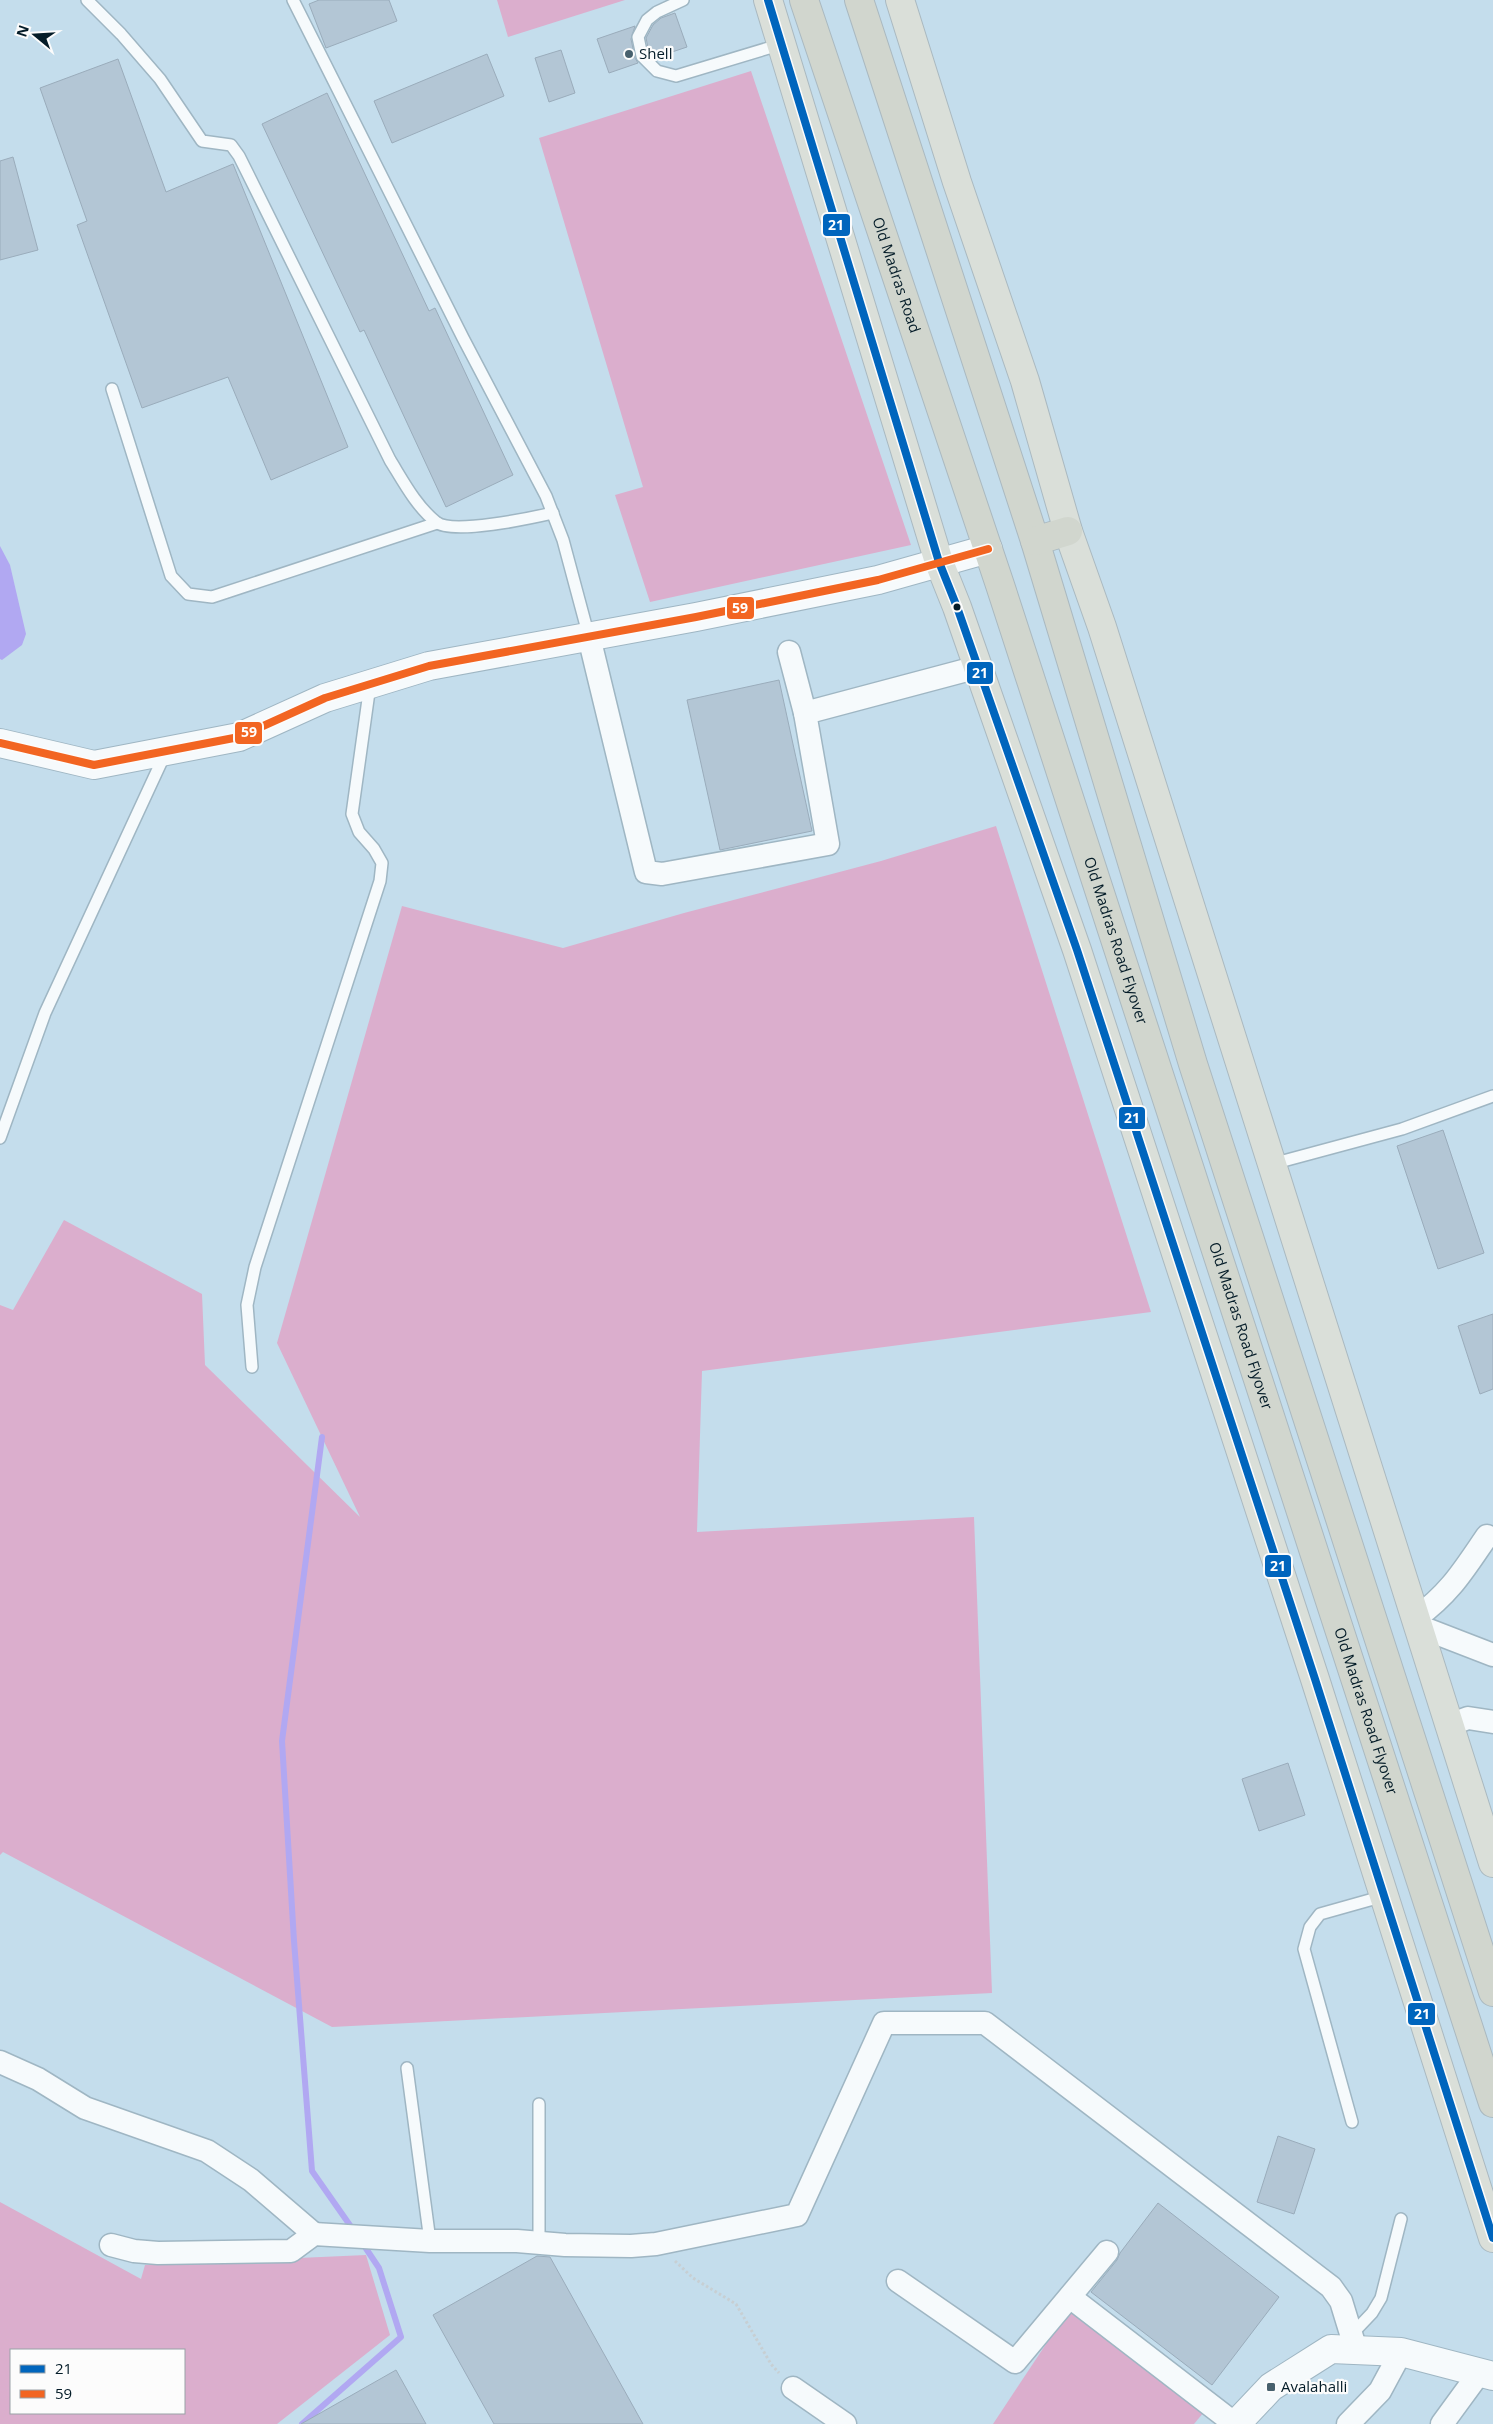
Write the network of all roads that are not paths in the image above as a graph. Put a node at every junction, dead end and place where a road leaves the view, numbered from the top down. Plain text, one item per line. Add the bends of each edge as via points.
1 (87, 0) edge
2 (293, 0) edge
3 (683, 0) edge
4 (768, 0) edge
5 (804, 0) edge
6 (859, 0) edge
7 (900, 0) edge
8 (782, 44) junction
9 (112, 389) dead end
10 (553, 513) junction
11 (437, 523) junction
12 (1068, 531) junction
13 (1035, 541) junction
14 (988, 549) junction
15 (939, 562) junction
16 (589, 637) junction
17 (790, 652) dead end
18 (978, 667) junction
19 (370, 684) junction
20 (805, 713) junction
21 (0, 743) edge
22 (166, 751) junction
23 (1493, 1096) edge
24 (0, 1138) edge
25 (1272, 1164) junction
26 (252, 1367) dead end
27 (1487, 1536) dead end
28 (1417, 1622) junction
29 (1493, 1655) edge
30 (1493, 1722) edge
31 (1449, 1724) junction
32 (1492, 1857) edge
33 (1384, 1896) junction
34 (1493, 1992) edge
35 (0, 2062) edge
36 (407, 2068) dead end
37 (1493, 2103) edge
38 (539, 2104) dead end
39 (1352, 2122) dead end
40 (1487, 2196) edge
41 (1401, 2219) dead end
42 (314, 2234) junction
43 (1493, 2238) edge
44 (430, 2241) junction
45 (539, 2243) junction
46 (111, 2245) dead end
47 (1106, 2252) dead end
48 (898, 2281) dead end
49 (1070, 2297) junction
50 (1354, 2342) junction
51 (1401, 2352) junction
52 (1486, 2374) edge
53 (793, 2388) road end
54 (845, 2424) edge
55 (1235, 2424) edge
56 (1348, 2424) edge
57 (1442, 2424) edge

1 - 11 lane via 160,80 202,140 231,145 239,156 390,460 411,494
2 - 10 lane
3 - 8 lane via 652,16 641,28 638,48 657,71 676,76
4 - 8 main road
5 - 14 highway, Old Madras Road
6 - 13 highway
7 - 12 main road via 957,182 1025,381
8 - 15 main road
9 - 11 lane via 171,576 188,594 212,597
10 - 11 lane via 478,525
10 - 16 lane
12 - 13 highway
12 - 25 main road via 1102,627
13 - 34 highway via 1194,1064
14 - 15 street
14 - 37 highway, Old Madras Road Flyover
15 - 16 street via 878,580
15 - 18 main road
16 - 19 street via 429,666
16 - 20 street via 646,872 662,874 828,844
17 - 20 street
18 - 20 street
18 - 33 main road via 1077,950
19 - 22 street via 325,698 238,737
19 - 26 lane via 352,814 358,832 382,863 380,881 255,1267 247,1305
21 - 22 street via 94,765
22 - 24 lane via 45,1014
23 - 25 lane via 1402,1129
25 - 28 main road
27 - 28 street via 1456,1582
28 - 29 street
28 - 31 main road
30 - 31 street via 1468,1718
31 - 32 main road
33 - 39 lane via 1320,1914 1310,1927 1304,1949
33 - 40 main road
35 - 42 street via 85,2108 207,2151 251,2180
36 - 44 lane
38 - 45 lane
40 - 43 main road
41 - 50 lane via 1381,2298
42 - 44 street
42 - 46 street via 291,2251 158,2252 134,2251
44 - 45 street
45 - 50 street via 656,2244 796,2215 884,2023 985,2023 1331,2287 1341,2301
47 - 49 street
48 - 49 street via 1015,2362
49 - 55 street
50 - 51 street
50 - 55 street via 1331,2349 1271,2387
51 - 52 street
51 - 56 street via 1380,2391
52 - 57 street
53 - 54 street

